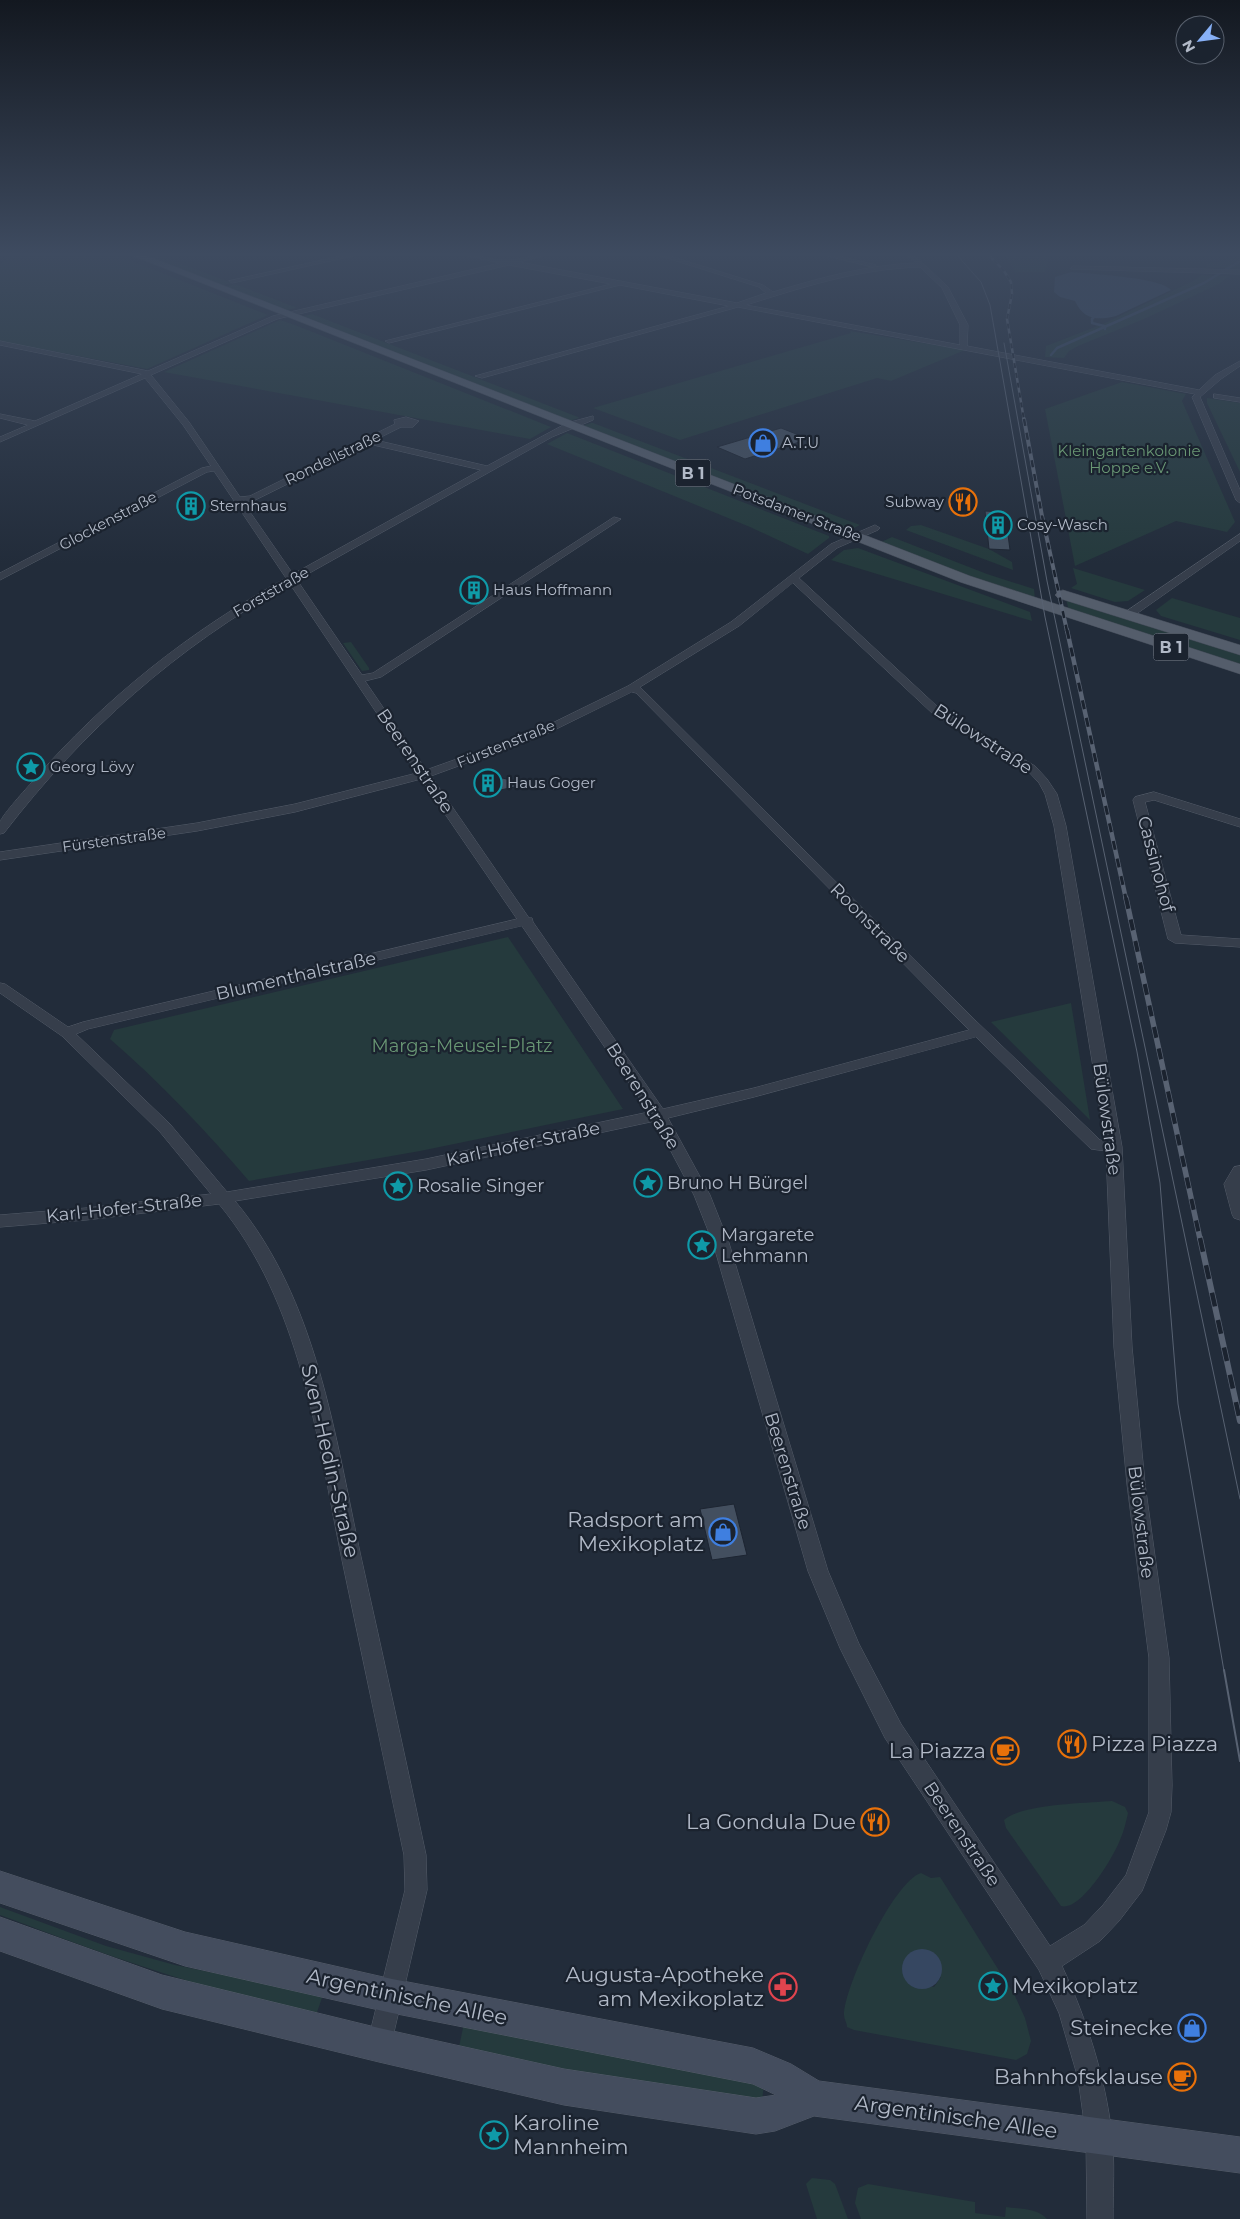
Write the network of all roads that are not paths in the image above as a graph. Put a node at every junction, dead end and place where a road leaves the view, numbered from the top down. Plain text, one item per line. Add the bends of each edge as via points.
1 (70, 357) edge
2 (185, 357) edge
3 (403, 357) edge
4 (429, 357) edge
5 (550, 357) edge
6 (1007, 357) edge
7 (1240, 363) edge
8 (146, 374) junction
9 (479, 376) junction
10 (1199, 392) junction
11 (1217, 396) dead end
12 (1240, 400) edge
13 (559, 407) dead end
14 (0, 416) edge
15 (572, 418) junction
16 (594, 420) dead end
17 (36, 424) junction
18 (400, 425) dead end
19 (0, 440) edge
20 (368, 441) junction
21 (216, 468) junction
22 (489, 469) junction
23 (238, 500) junction
24 (1240, 500) edge
25 (617, 519) dead end
26 (855, 520) dead end
27 (875, 528) junction
28 (893, 535) dead end
29 (855, 536) junction
30 (1240, 537) edge
31 (0, 577) edge
32 (794, 579) junction
33 (292, 580) junction
34 (1026, 584) dead end
35 (1128, 615) junction
36 (1240, 650) edge
37 (1240, 669) edge
38 (360, 679) junction
39 (632, 688) junction
40 (424, 775) junction
41 (1240, 823) edge
42 (0, 830) edge
43 (0, 856) edge
44 (527, 921) junction
45 (1240, 943) edge
46 (0, 987) edge
47 (979, 1032) junction
48 (67, 1033) junction
49 (660, 1115) junction
50 (1114, 1148) junction
51 (1240, 1171) edge
52 (224, 1197) junction
53 (1240, 1214) edge
54 (0, 1221) edge
55 (0, 1887) edge
56 (0, 1934) edge
57 (1047, 1962) junction
58 (392, 1996) junction
59 (380, 2045) junction
60 (814, 2098) junction
61 (1098, 2136) junction
62 (1240, 2155) edge
63 (1100, 2219) edge

1 - 8 street
2 - 8 street
3 - 15 main road, Potsdamer Straße / B 1
4 - 9 main road
5 - 9 street
6 - 10 street
7 - 10 street
8 - 17 street
8 - 21 street, Beerenstraße via 173,406
9 - 13 main road
10 - 24 street via 1197,402
11 - 12 street
14 - 17 street
15 - 16 main road, Potsdamer Straße / B 1
15 - 22 street, Forststraße
15 - 29 main road, Potsdamer Straße / B 1
17 - 19 street
18 - 20 street, Rondellstraße
20 - 22 street
20 - 23 street, Rondellstraße via 252,498
21 - 23 street, Beerenstraße
21 - 31 street, Glockenstraße via 205,470
22 - 33 street, Forststraße
23 - 33 street, Beerenstraße
25 - 38 street via 376,675
26 - 27 main road, Potsdamer Straße
27 - 28 main road, Potsdamer Straße
27 - 29 street, Fürstenstraße
29 - 32 street, Fürstenstraße via 834,546
29 - 37 main road, Potsdamer Straße / B 1 via 965,579
30 - 35 street
32 - 39 street, Fürstenstraße via 735,624
32 - 50 street, Bülowstraße via 936,711 1031,768 1053,795
33 - 38 street, Beerenstraße
33 - 42 street, Forststraße via 216,624 115,701 69,746
34 - 35 main road, B 1
35 - 36 main road, B 1
38 - 40 street, Beerenstraße
39 - 40 street, Fürstenstraße via 542,732
39 - 47 street, Roonstraße via 640,691
40 - 43 street, Fürstenstraße via 295,808 207,825
40 - 44 street, Beerenstraße
41 - 45 street, Cassinohof via 1154,796 1139,800 1175,939
44 - 48 street, Blumenthalstraße via 82,1026
44 - 49 street, Beerenstraße
46 - 48 street, Sven-Hedin-Straße
47 - 49 street, Karl-Hofer-Straße
47 - 50 street, Roonstraße via 1096,1144
48 - 52 street, Sven-Hedin-Straße via 165,1128
49 - 52 street, Karl-Hofer-Straße via 431,1163
49 - 57 street, Beerenstraße via 702,1195 721,1243 818,1570 850,1648 892,1731
50 - 57 street, Bülowstraße via 1123,1347 1136,1484 1159,1658 1160,1812 1134,1883 1092,1933
51 - 53 street via 1232,1184
52 - 54 street, Karl-Hofer-Straße
52 - 58 street, Sven-Hedin-Straße via 265,1257 284,1295 305,1355 325,1431 415,1856 416,1890
55 - 58 main road, Argentinische Allee via 185,1949
56 - 59 main road, Argentinische Allee via 162,1992
57 - 61 street, Beerenstraße via 1070,2010 1085,2056
58 - 59 street, Sven-Hedin-Straße
58 - 60 main road, Argentinische Allee via 753,2066 779,2076
59 - 60 main road, Argentinische Allee via 564,2087 756,2116 775,2113
60 - 61 main road, Argentinische Allee
61 - 62 main road, Argentinische Allee
61 - 63 street, Beerenstraße

